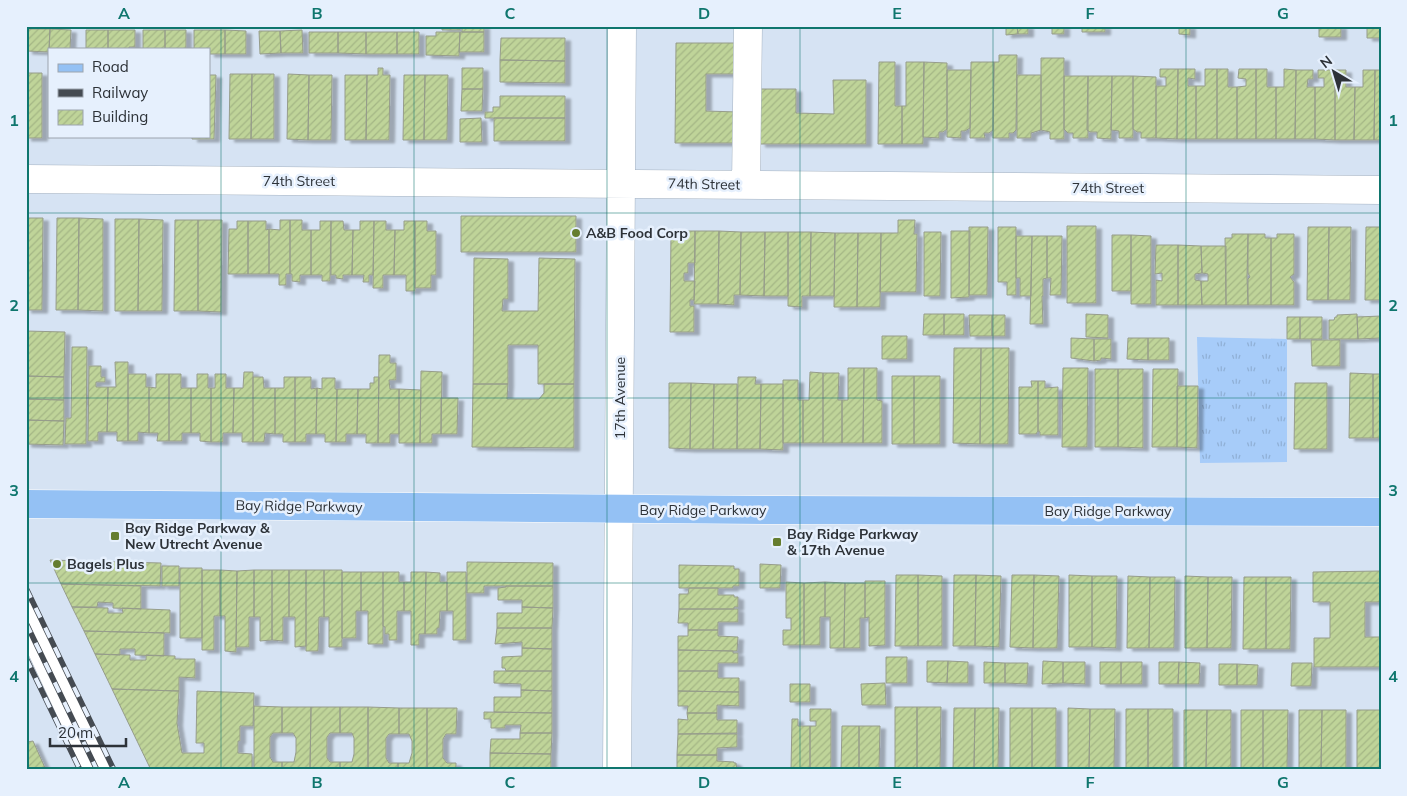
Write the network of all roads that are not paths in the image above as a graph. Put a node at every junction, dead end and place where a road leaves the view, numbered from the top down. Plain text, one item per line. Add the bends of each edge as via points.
1 (622, 26) edge
2 (748, 26) edge
3 (26, 179) edge
4 (621, 183) junction
5 (746, 184) junction
6 (1381, 190) edge
7 (26, 504) edge
8 (619, 509) junction
9 (1381, 512) edge
10 (26, 616) edge
11 (98, 770) edge
12 (617, 770) edge

1 - 4 street, 17th Avenue
2 - 5 street
3 - 4 street, 74th Street
4 - 5 street, 74th Street
4 - 8 street, 17th Avenue
5 - 6 street, 74th Street
7 - 8 main road, Bay Ridge Parkway
8 - 9 main road, Bay Ridge Parkway
8 - 12 street, 17th Avenue
10 - 11 street

